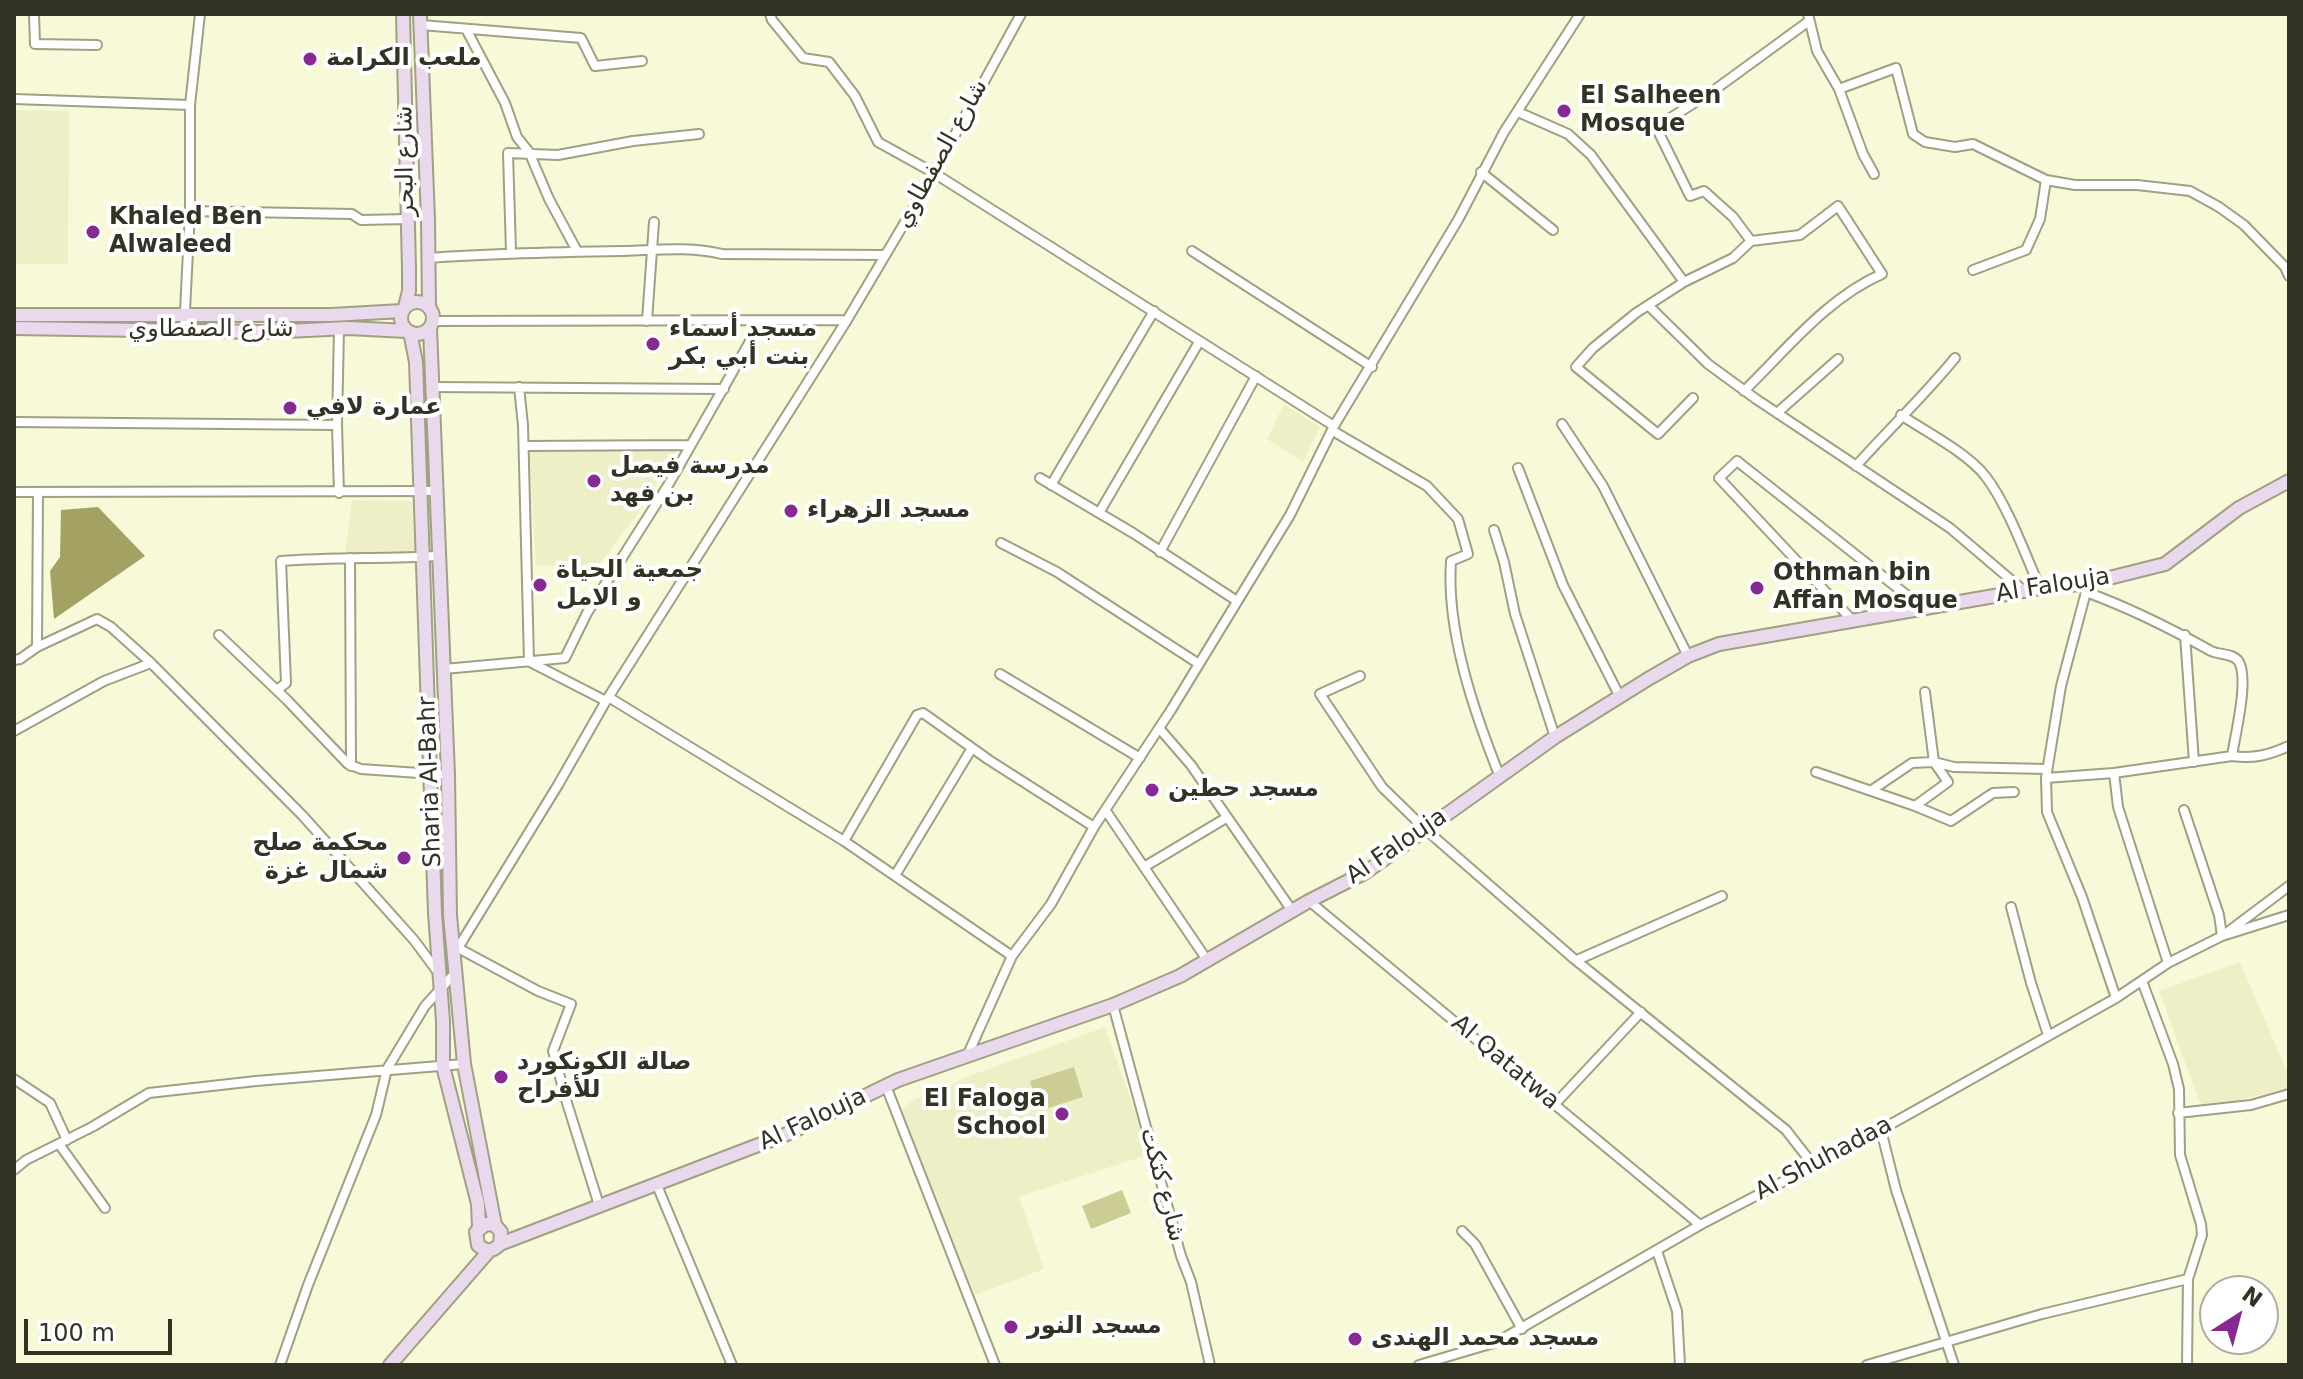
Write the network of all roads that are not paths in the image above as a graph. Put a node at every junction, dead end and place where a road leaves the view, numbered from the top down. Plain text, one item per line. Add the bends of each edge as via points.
1 (34, 14) edge
2 (200, 14) edge
3 (403, 14) edge
4 (770, 14) edge
5 (1021, 14) edge
6 (1580, 14) edge
7 (1809, 18) edge
8 (421, 20) edge
9 (466, 29) junction
10 (97, 45) dead end
11 (642, 61) dead end
12 (1839, 89) junction
13 (14, 99) edge
14 (190, 105) junction
15 (1518, 112) junction
16 (699, 134) dead end
17 (529, 152) junction
18 (1481, 172) junction
19 (934, 173) junction
20 (1874, 174) dead end
21 (2046, 180) junction
22 (190, 211) junction
23 (408, 219) junction
24 (654, 222) dead end
25 (1553, 230) dead end
26 (1751, 241) junction
27 (653, 247) junction
28 (577, 251) junction
29 (1192, 251) dead end
30 (511, 252) junction
31 (885, 255) junction
32 (428, 258) junction
33 (1973, 270) dead end
34 (2289, 276) edge
35 (1684, 282) junction
36 (429, 306) junction
37 (1649, 306) junction
38 (403, 309) junction
39 (1154, 311) junction
40 (184, 314) junction
41 (14, 315) edge
42 (847, 320) junction
43 (647, 321) junction
44 (761, 322) junction
45 (432, 325) junction
46 (14, 328) edge
47 (339, 329) junction
48 (184, 331) junction
49 (408, 331) junction
50 (1199, 342) junction
51 (1955, 358) dead end
52 (1838, 359) dead end
53 (1372, 367) junction
54 (1256, 376) junction
55 (430, 387) junction
56 (519, 387) junction
57 (724, 389) junction
58 (1744, 391) junction
59 (1693, 398) dead end
60 (1777, 413) junction
61 (1901, 415) junction
62 (14, 422) edge
63 (1562, 424) dead end
64 (337, 425) junction
65 (1334, 428) junction
66 (690, 445) junction
67 (524, 446) junction
68 (1856, 466) junction
69 (1518, 468) dead end
70 (1040, 478) dead end
71 (2289, 481) edge
72 (1051, 485) junction
73 (435, 491) junction
74 (14, 492) edge
75 (421, 492) junction
76 (38, 493) junction
77 (339, 493) junction
78 (1099, 513) junction
79 (1494, 530) dead end
80 (1001, 543) dead end
81 (1160, 552) junction
82 (438, 556) junction
83 (424, 557) junction
84 (350, 558) junction
85 (2088, 587) junction
86 (2040, 588) junction
87 (2024, 591) junction
88 (1237, 601) junction
89 (1923, 608) junction
90 (1853, 621) junction
91 (219, 635) dead end
92 (2185, 635) junction
93 (37, 647) junction
94 (1688, 656) junction
95 (14, 660) edge
96 (529, 661) junction
97 (151, 663) junction
98 (1199, 664) junction
99 (444, 669) junction
100 (1000, 674) dead end
101 (1360, 676) dead end
102 (277, 690) junction
103 (1925, 692) dead end
104 (1620, 697) junction
105 (608, 699) junction
106 (1159, 728) junction
107 (14, 731) edge
108 (1555, 737) junction
109 (2289, 746) edge
110 (972, 748) junction
111 (2232, 756) junction
112 (1140, 758) junction
113 (1934, 762) junction
114 (2194, 762) junction
115 (351, 766) junction
116 (1816, 772) dead end
117 (431, 773) junction
118 (2047, 773) junction
119 (2114, 773) junction
120 (448, 775) junction
121 (1500, 777) junction
122 (1872, 790) junction
123 (2014, 792) dead end
124 (1915, 806) junction
125 (2184, 810) dead end
126 (1106, 811) junction
127 (1226, 818) junction
128 (1094, 827) junction
129 (1425, 829) junction
130 (844, 841) junction
131 (1144, 867) junction
132 (896, 874) dead end
133 (2289, 886) edge
134 (1722, 896) dead end
135 (1309, 901) junction
136 (2011, 907) dead end
137 (1293, 912) junction
138 (2289, 915) edge
139 (2222, 936) junction
140 (455, 947) junction
141 (1012, 956) junction
142 (1207, 960) junction
143 (1577, 960) junction
144 (2168, 963) junction
145 (438, 972) junction
146 (455, 973) junction
147 (2142, 981) junction
148 (439, 988) junction
149 (2116, 998) junction
150 (1113, 1005) junction
151 (1641, 1012) junction
152 (2048, 1035) junction
153 (968, 1054) junction
154 (464, 1064) junction
155 (443, 1066) junction
156 (387, 1069) junction
157 (14, 1079) edge
158 (886, 1086) junction
159 (2289, 1094) edge
160 (1555, 1104) junction
161 (2178, 1113) junction
162 (1881, 1130) junction
163 (63, 1142) junction
164 (1814, 1166) junction
165 (14, 1170) edge
166 (656, 1183) junction
167 (599, 1205) junction
168 (105, 1208) dead end
169 (495, 1225) junction
170 (1700, 1225) junction
171 (479, 1228) junction
172 (1462, 1231) dead end
173 (495, 1248) junction
174 (1657, 1251) junction
175 (2188, 1279) junction
176 (1522, 1329) junction
177 (1947, 1341) junction
178 (280, 1365) edge
179 (390, 1365) edge
180 (732, 1365) edge
181 (995, 1365) edge
182 (1210, 1365) edge
183 (1419, 1365) edge
184 (1680, 1365) edge
185 (1867, 1365) edge
186 (1954, 1365) edge
187 (2187, 1365) edge

1 - 10 street via 35,44
2 - 14 street
3 - 23 main road, شارع البحر
4 - 19 street via 803,58 829,62 855,96 878,142
5 - 19 street, شارع الصفطاوي
6 - 15 street
7 - 12 street via 1817,51
7 - 26 street via 1656,127 1690,196 1704,191
8 - 9 street
8 - 32 main road, شارع البحر
9 - 11 street via 581,38 595,66
9 - 17 street
12 - 20 street
12 - 21 street via 1896,68 1913,134 1925,142 1973,144
13 - 14 street
14 - 22 street
15 - 18 street
15 - 35 street via 1568,134 1591,155
16 - 17 street via 558,155
17 - 28 street
17 - 30 street via 508,153
18 - 25 street
18 - 53 street
19 - 31 street, شارع الصفطاوي
19 - 39 street
21 - 33 street via 2040,219 2026,250
21 - 34 street via 2190,191 2244,225
22 - 23 street
22 - 40 street
23 - 38 main road, شارع البحر via 409,291
24 - 27 street
26 - 35 street via 1733,258
26 - 58 street via 1800,235 1838,206 1882,274 1847,293
27 - 28 street
27 - 31 street via 722,254
27 - 43 street
28 - 30 street
29 - 53 street
30 - 32 street
31 - 42 street, شارع الصفطاوي
32 - 36 main road, شارع البحر
35 - 37 street
36 - 38 main road via 414,302
36 - 45 main road
37 - 58 street
37 - 59 street via 1576,367 1658,434
38 - 40 main road, شارع الصفطاوي via 331,315
38 - 49 main road via 401,322
39 - 50 street
39 - 72 street
40 - 41 main road, شارع الصفطاوي
40 - 48 street
42 - 44 street
42 - 105 street, شارع الصفطاوي
43 - 44 street
43 - 45 street
44 - 57 street
45 - 49 main road via 417,334
45 - 55 main road, Sharia Al-Bahr
46 - 48 main road, شارع الصفطاوي
47 - 48 main road, شارع الصفطاوي
47 - 49 main road, شارع الصفطاوي
47 - 64 street
49 - 75 main road, Sharia Al-Bahr via 416,362
50 - 54 street
50 - 78 street
51 - 61 street
52 - 60 street
53 - 65 street
54 - 65 street
54 - 81 street
55 - 56 street
55 - 73 main road, Sharia Al-Bahr
56 - 57 street
56 - 67 street
57 - 66 street
58 - 60 street
60 - 68 street
61 - 68 street
61 - 86 street via 1986,476
62 - 64 street
63 - 94 street via 1603,486
64 - 77 street
65 - 88 street via 1290,515
65 - 121 street via 1427,486 1458,519 1468,554 1451,561 1450,596 1480,727
66 - 67 street
66 - 96 street via 565,658
67 - 96 street
68 - 87 street via 1950,528
69 - 104 street via 1563,585
70 - 72 street
71 - 85 main road, Al Falouja via 2239,508 2165,564
72 - 78 street
73 - 75 street
73 - 82 main road, Sharia Al-Bahr
74 - 76 street
75 - 77 street
75 - 83 main road, Sharia Al-Bahr
76 - 77 street
76 - 93 street
78 - 81 street
79 - 108 street
80 - 98 street via 1057,572
81 - 88 street
82 - 83 street
82 - 99 main road, Sharia Al-Bahr
83 - 84 street
83 - 117 main road, Sharia Al-Bahr
84 - 102 street via 281,561 286,683
84 - 115 street
85 - 86 main road, Al Falouja
85 - 92 street
85 - 118 street via 2061,686
86 - 87 main road, Al Falouja
87 - 89 main road, Al Falouja
88 - 98 street
89 - 90 main road, Al Falouja
89 - 90 street via 1737,461 1719,478
90 - 94 main road, Al Falouja via 1719,644
91 - 102 street
92 - 111 street via 2239,663 2242,679
92 - 114 street
93 - 95 street
93 - 97 street via 97,619
94 - 104 main road, Al Falouja
96 - 99 street
96 - 105 street
97 - 107 street via 104,681
97 - 145 street via 303,816
98 - 106 street
99 - 120 main road, Sharia Al-Bahr
100 - 112 street
101 - 129 street via 1320,694 1382,787
102 - 115 street
103 - 113 street
104 - 108 main road, Al Falouja
105 - 130 street
105 - 140 street, شارع الصفطاوي
106 - 112 street
106 - 127 street
108 - 121 main road, Al Falouja
109 - 111 street via 2253,758
110 - 128 street
110 - 130 street via 923,713 917,715
110 - 132 street
111 - 114 street
112 - 126 street
113 - 118 street
113 - 122 street via 1912,763
113 - 124 street via 1948,782
114 - 119 street
115 - 117 street
116 - 122 street
117 - 120 street
117 - 145 main road, Sharia Al-Bahr
118 - 119 street
118 - 149 street via 2047,812
119 - 144 street via 2118,807
120 - 140 main road, Sharia Al-Bahr
121 - 129 main road, Al Falouja
122 - 124 street
123 - 124 street via 1993,793 1951,821
125 - 139 street
126 - 128 street
126 - 131 street
127 - 131 street
127 - 137 street
128 - 141 street via 1051,904
129 - 135 main road, Al Falouja via 1366,872
129 - 143 street
130 - 141 street
131 - 142 street
133 - 139 street
134 - 143 street
135 - 137 main road, Al Falouja
135 - 160 street, Al Qatatwa
136 - 152 street
137 - 142 main road, Al Falouja
138 - 139 street
139 - 144 street, Al Shuhadaa
140 - 146 main road, Sharia Al-Bahr
140 - 167 street via 571,1004 553,1051
141 - 153 street
142 - 150 main road, Al Falouja
143 - 151 street
144 - 147 street, Al Shuhadaa
145 - 148 main road, Sharia Al-Bahr
146 - 148 street
146 - 154 main road, Sharia Al-Bahr
147 - 149 street, Al Shuhadaa
147 - 161 street via 2173,1064
148 - 155 main road, Sharia Al-Bahr
148 - 156 street
149 - 152 street, Al Shuhadaa
150 - 153 main road, Al Falouja
150 - 182 street, شارع كتكت
151 - 160 street
151 - 164 street via 1786,1130
152 - 162 street, Al Shuhadaa
153 - 158 main road, Al Falouja
154 - 155 street
154 - 169 main road, Sharia Al-Bahr
155 - 156 street
155 - 171 main road, Sharia Al-Bahr via 476,1191
156 - 163 street via 149,1093
156 - 178 street via 376,1115
157 - 163 street via 50,1103
158 - 166 main road, Al Falouja via 787,1134
158 - 181 street
159 - 161 street via 2251,1105
160 - 170 street, Al Qatatwa
161 - 175 street via 2180,1155 2202,1235
162 - 164 street, Al Shuhadaa
162 - 177 street
163 - 165 street
163 - 168 street
164 - 170 street, Al Shuhadaa
166 - 167 main road, Al Falouja
166 - 180 street
167 - 173 main road, Al Falouja
169 - 171 main road
169 - 173 main road via 502,1236
170 - 174 street, Al Shuhadaa
171 - 173 main road via 476,1241 481,1248
172 - 176 street via 1475,1244
173 - 179 main road
174 - 176 street, Al Shuhadaa
174 - 184 street via 1677,1311
175 - 177 street
175 - 187 street
176 - 183 street, Al Shuhadaa via 1497,1342
177 - 185 street
177 - 186 street

